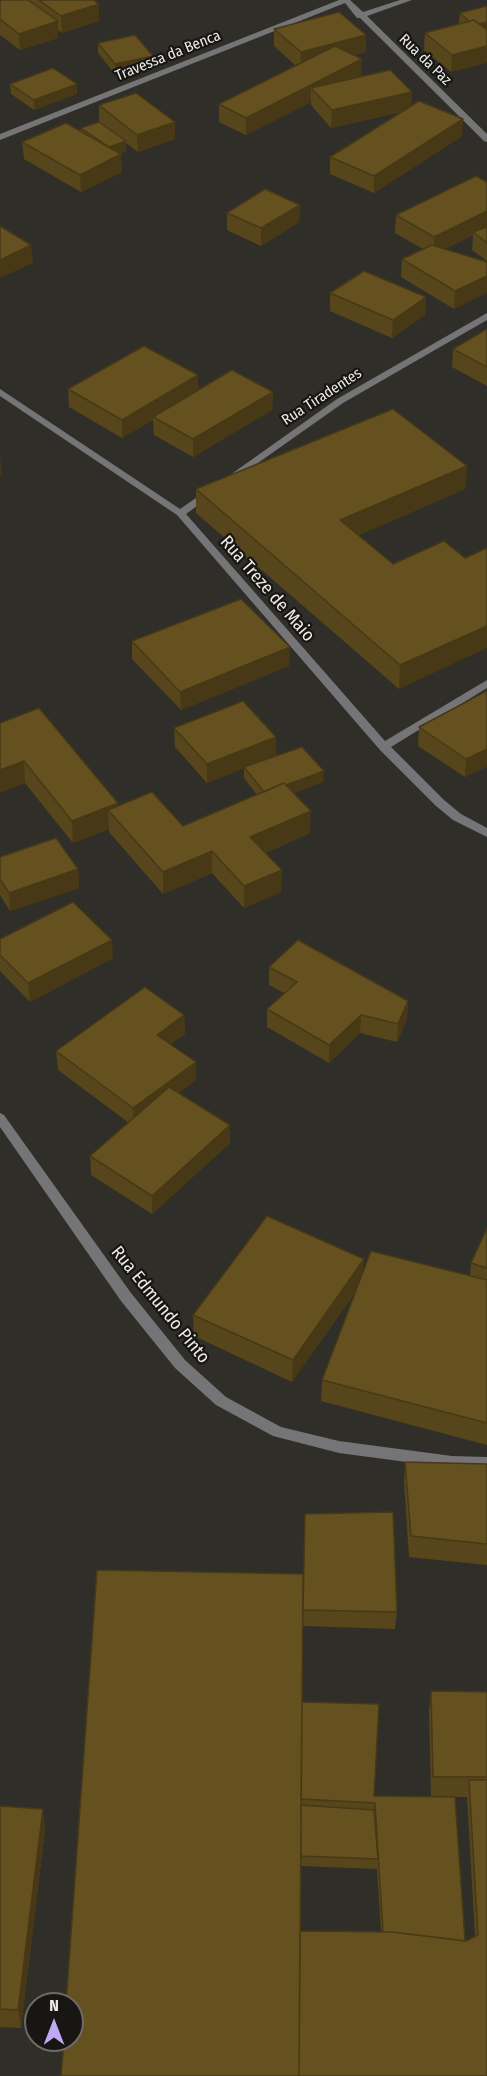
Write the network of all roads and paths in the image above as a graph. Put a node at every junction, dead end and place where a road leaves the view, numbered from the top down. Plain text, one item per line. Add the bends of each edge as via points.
1 (346, 0) edge
2 (408, 0) edge
3 (360, 16) junction
4 (0, 137) edge
5 (487, 139) edge
6 (487, 316) edge
7 (0, 392) edge
8 (180, 513) junction
9 (487, 683) edge
10 (384, 747) junction
11 (487, 833) edge
12 (0, 1118) edge
13 (487, 1463) edge

1 - 3 street, Rua da Paz
1 - 4 street, Travessa da Benca
2 - 3 street
3 - 5 street, Rua da Paz
6 - 8 street, Rua Tiradentes via 340,401
7 - 8 street, Rua Treze de Maio
8 - 10 street, Rua Treze de Maio
9 - 10 street
10 - 11 street, Rua Treze de Maio via 440,803
12 - 13 street, Rua Edmundo Pinto via 126,1297 180,1364 221,1401 278,1432 339,1447

